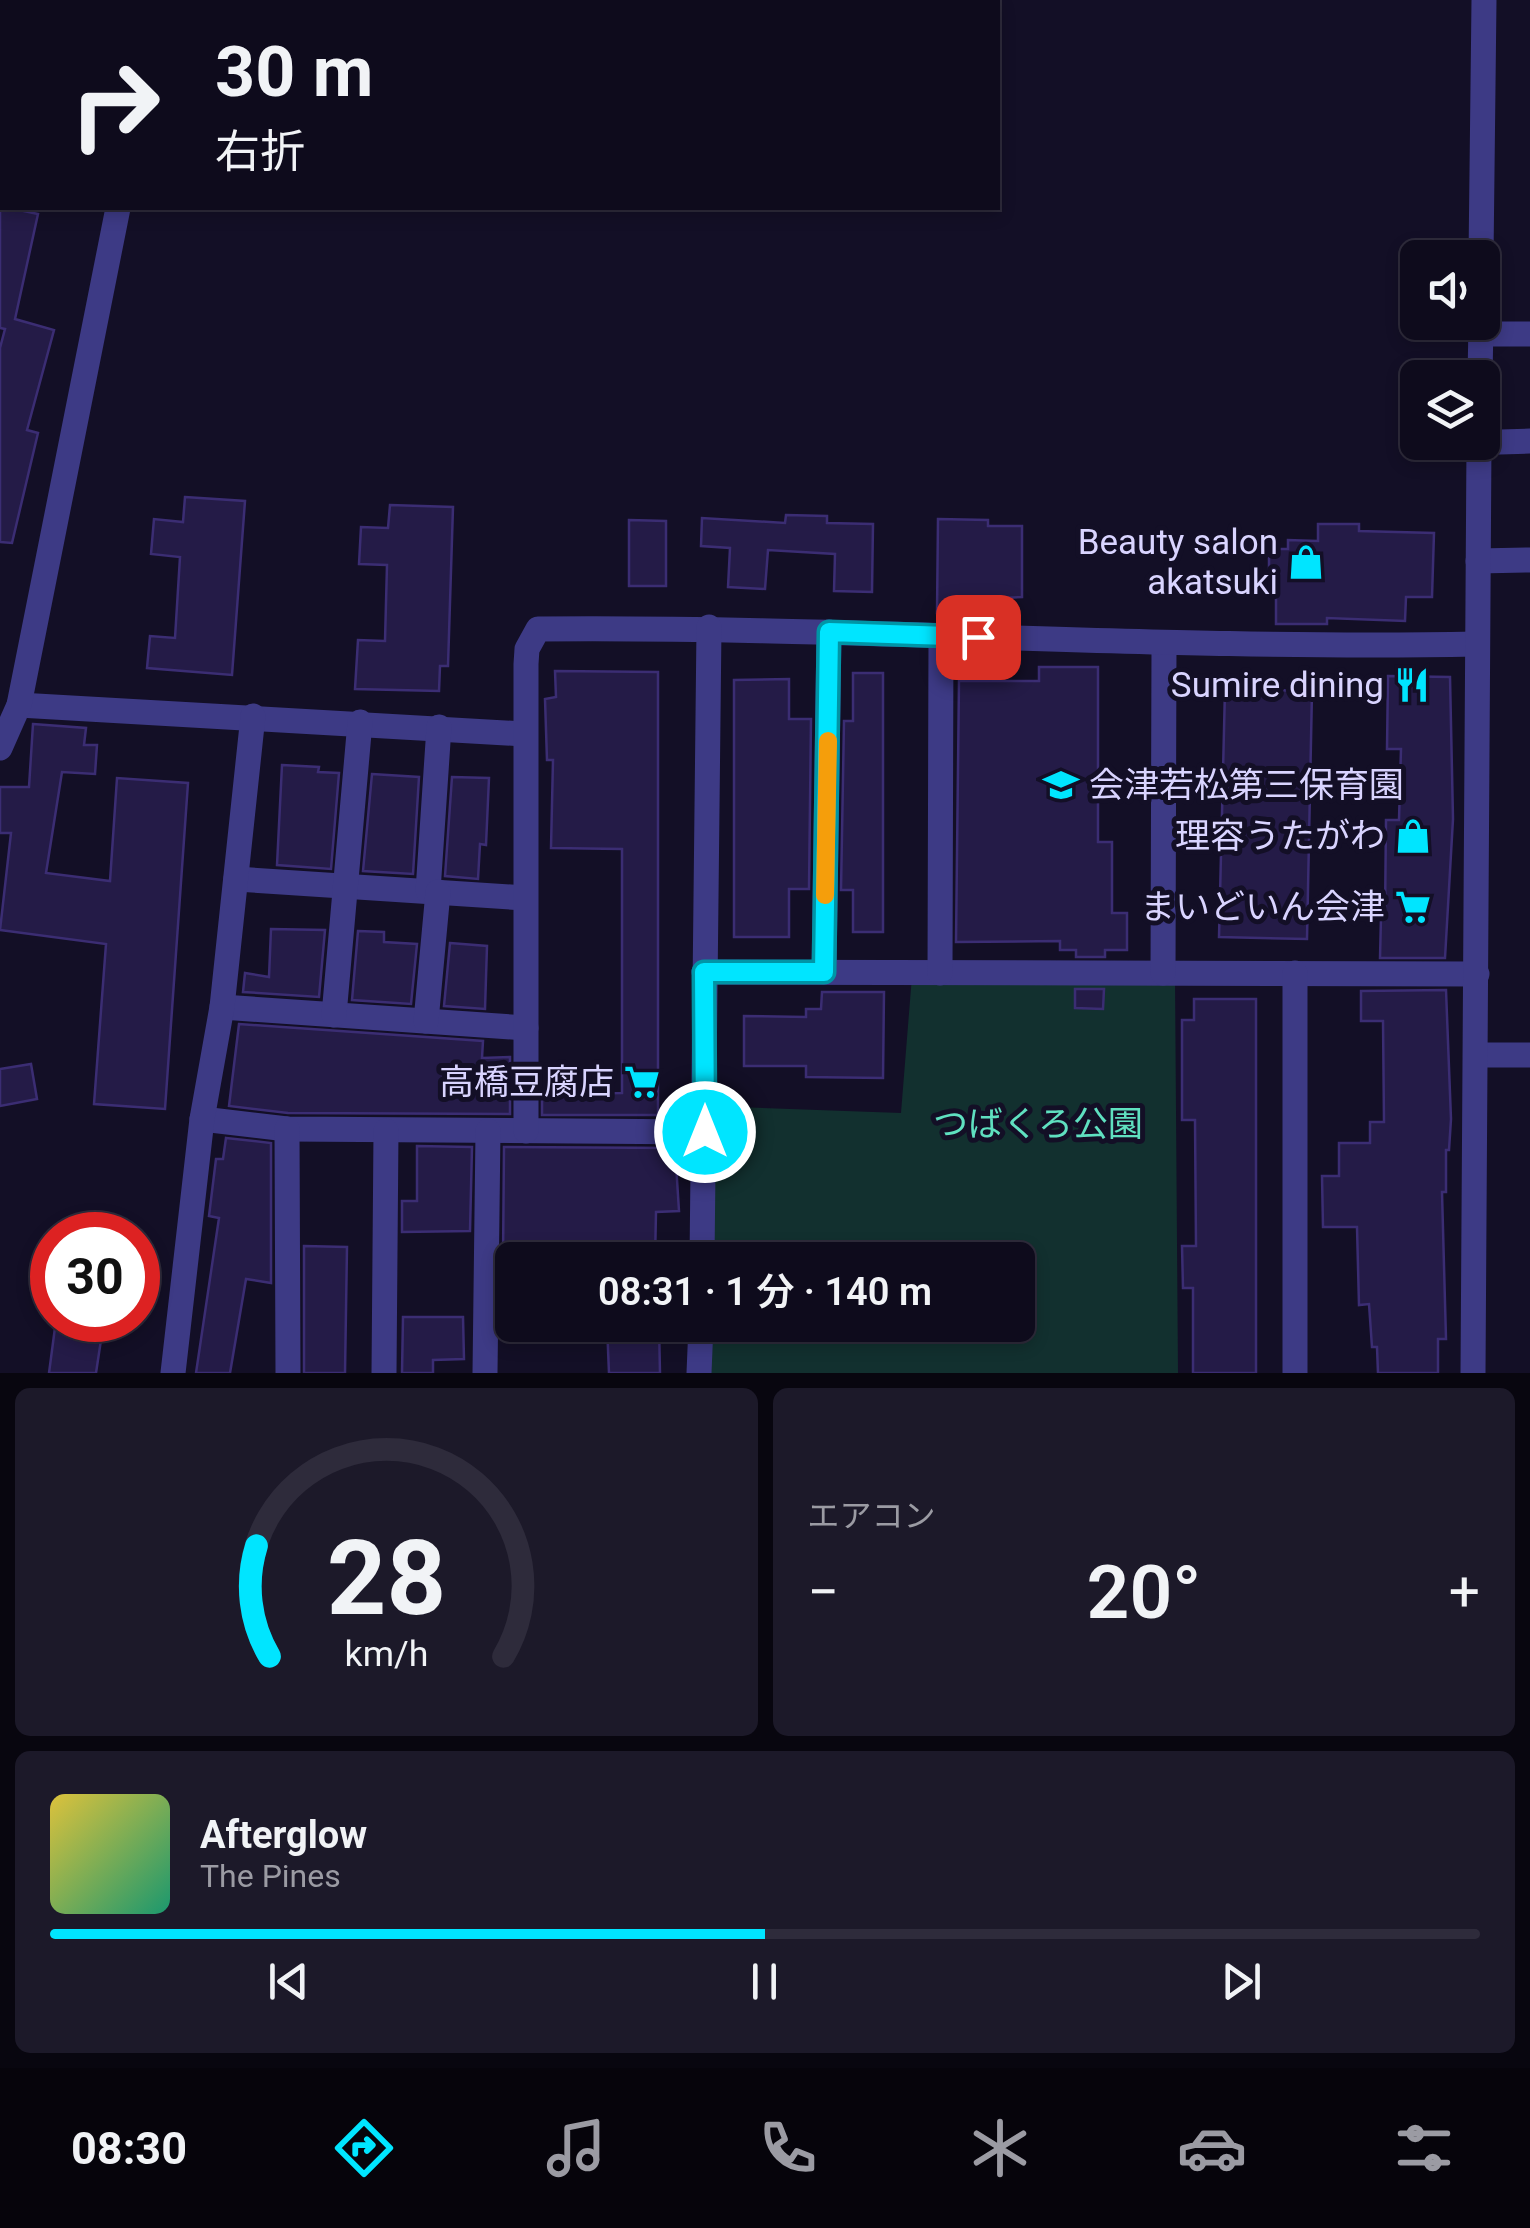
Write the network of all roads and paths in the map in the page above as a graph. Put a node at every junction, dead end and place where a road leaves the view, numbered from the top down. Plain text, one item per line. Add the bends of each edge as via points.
1 (1484, 0) edge
2 (118, 210) edge
3 (1481, 240) edge
4 (1500, 330) edge
5 (1530, 334) edge
6 (1530, 441) edge
7 (1500, 442) edge
8 (1481, 460) edge
9 (1530, 560) edge
10 (1478, 562) junction
11 (708, 627) junction
12 (829, 632) junction
13 (942, 636) junction
14 (1476, 644) junction
15 (1164, 645) junction
16 (19, 704) junction
17 (253, 716) junction
18 (360, 722) junction
19 (439, 726) junction
20 (524, 734) junction
21 (0, 748) edge
22 (236, 879) junction
23 (346, 886) junction
24 (433, 891) junction
25 (525, 898) junction
26 (704, 972) junction
27 (824, 972) junction
28 (940, 972) junction
29 (1162, 974) junction
30 (1295, 974) junction
31 (1477, 974) junction
32 (222, 1007) junction
33 (334, 1015) junction
34 (426, 1021) junction
35 (526, 1028) junction
36 (1476, 1055) junction
37 (1530, 1056) edge
38 (202, 1118) junction
39 (287, 1129) junction
40 (386, 1131) junction
41 (488, 1131) junction
42 (526, 1131) junction
43 (705, 1132) junction
44 (702, 1242) edge
45 (700, 1342) edge
46 (173, 1373) edge
47 (288, 1373) edge
48 (384, 1373) edge
49 (486, 1373) edge
50 (699, 1373) edge
51 (1295, 1373) edge
52 (1473, 1373) edge

1 - 3 street
2 - 16 street
4 - 5 street
6 - 7 street
8 - 10 street
9 - 10 street
10 - 14 street
11 - 12 street
11 - 20 street via 538,629 527,649
11 - 26 street
12 - 13 street
12 - 27 street
13 - 15 street
13 - 28 street
14 - 15 street
14 - 31 street
15 - 29 street
16 - 17 street
16 - 21 street
17 - 18 street
17 - 22 street
18 - 19 street
18 - 23 street
19 - 20 street
19 - 24 street
20 - 25 street
22 - 23 street
22 - 32 street
23 - 24 street
23 - 33 street
24 - 25 street
24 - 34 street
25 - 35 street
26 - 27 street
26 - 43 street
27 - 28 street
28 - 29 street
29 - 30 street
30 - 31 street
30 - 51 street
31 - 36 street
32 - 33 street
32 - 38 street
33 - 34 street
34 - 35 street
35 - 42 street
36 - 37 street
36 - 52 street
38 - 39 street
38 - 46 street
39 - 40 street
39 - 47 street
40 - 41 street
40 - 48 street
41 - 42 street
41 - 49 street
42 - 43 street
43 - 44 street
45 - 50 street

